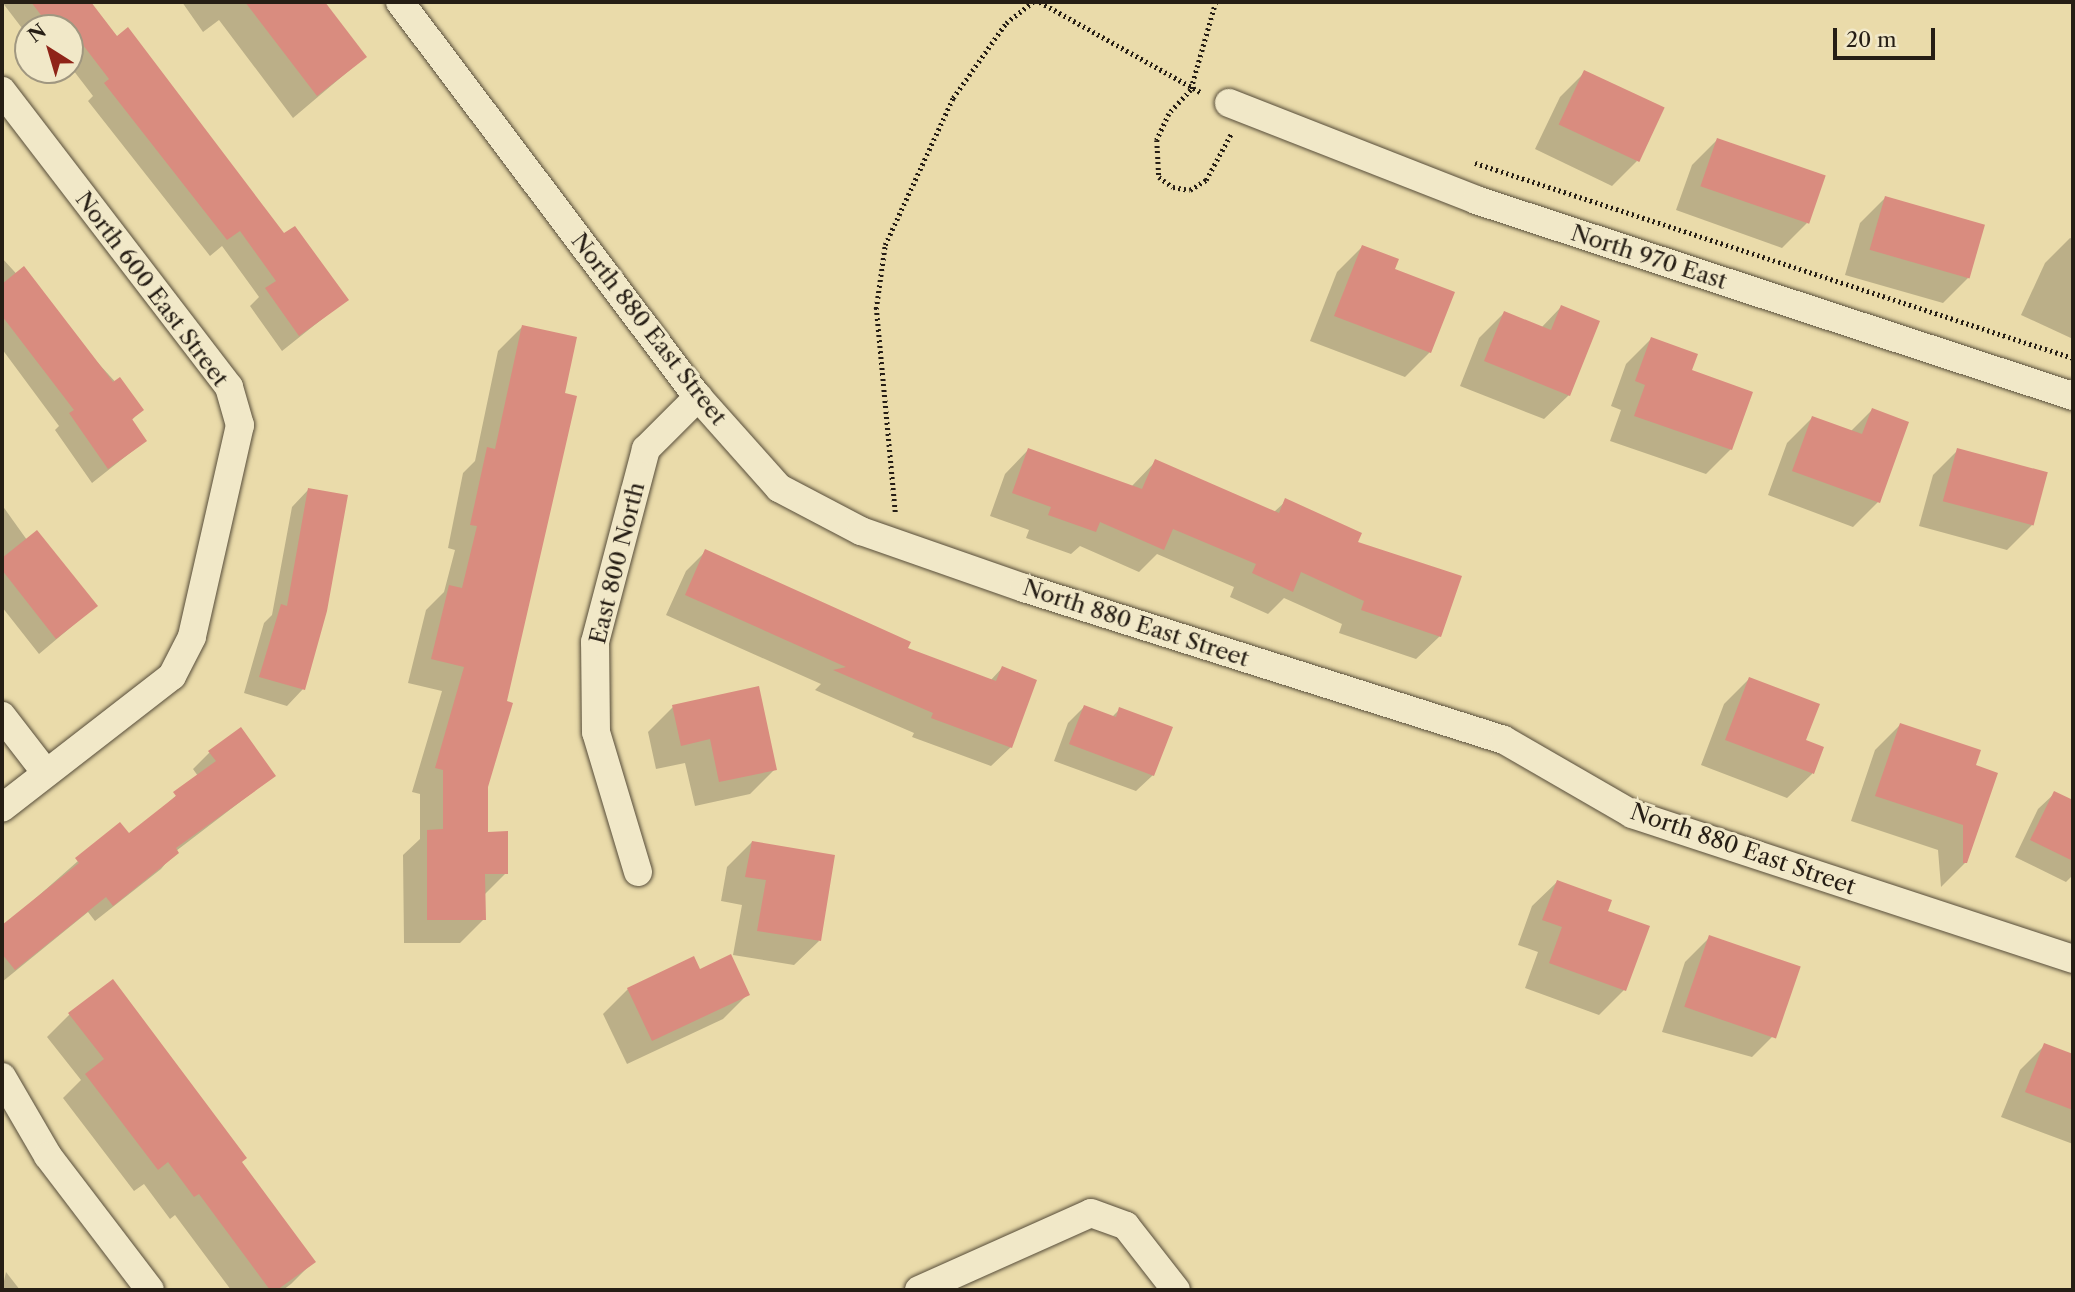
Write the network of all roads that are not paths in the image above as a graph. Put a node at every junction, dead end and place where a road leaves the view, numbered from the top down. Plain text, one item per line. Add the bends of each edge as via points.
1 (400, 2) edge
2 (2, 91) edge
3 (1235, 106) road end
4 (2073, 396) edge
5 (698, 397) junction
6 (2, 716) edge
7 (46, 773) junction
8 (2, 808) edge
9 (638, 872) dead end
10 (2073, 959) edge
11 (2, 1077) edge
12 (150, 1290) edge
13 (919, 1290) edge
14 (1176, 1290) edge

1 - 5 street, North 880 East Street
2 - 7 street, North 600 East Street via 229,387 240,425 192,637 172,676
3 - 4 street, North 970 East via 1476,200
5 - 9 street, East 800 North via 646,449 594,642 596,732
5 - 10 street, North 880 East Street via 779,488 861,531 1024,588 1504,740 1632,814
6 - 7 street
7 - 8 street, North 600 East Street
11 - 12 street via 48,1156
13 - 14 street via 1091,1213 1126,1226

